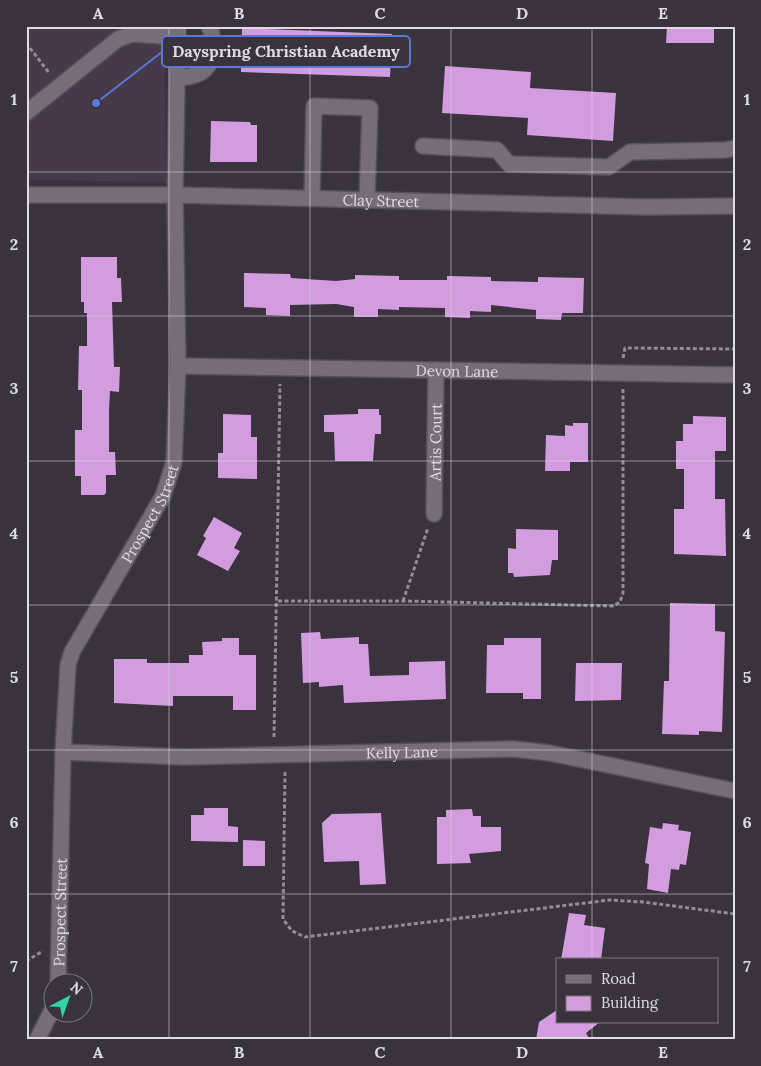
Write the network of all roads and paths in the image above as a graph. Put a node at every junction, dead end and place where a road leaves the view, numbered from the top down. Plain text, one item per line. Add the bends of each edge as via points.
1 (210, 26) edge
2 (178, 32) edge
3 (26, 42) edge
4 (40, 61) dead end
5 (177, 78) junction
6 (26, 113) edge
7 (423, 146) dead end
8 (735, 148) edge
9 (26, 195) edge
10 (175, 195) junction
11 (312, 198) junction
12 (367, 199) junction
13 (735, 206) edge
14 (735, 349) edge
15 (178, 366) junction
16 (280, 368) junction
17 (436, 370) junction
18 (623, 373) junction
19 (735, 375) edge
20 (434, 514) joint
21 (278, 601) junction
22 (403, 601) junction
23 (63, 752) junction
24 (278, 755) junction
25 (735, 791) edge
26 (735, 914) edge
27 (43, 951) dead end
28 (26, 960) edge
29 (58, 974) edge
30 (45, 1024) edge
31 (37, 1040) edge

1 - 5 street via 212,57 208,67 193,77
2 - 5 street, Prospect Street
2 - 6 street via 132,34 118,39
3 - 4 path
5 - 10 street, Prospect Street
7 - 8 street via 498,150 510,164 609,167 630,152
9 - 10 street, Clay Street
10 - 11 street, Clay Street
10 - 15 street, Prospect Street
11 - 12 street, Clay Street
11 - 12 street via 314,106 370,108
12 - 13 street, Clay Street
14 - 18 path via 625,348
15 - 16 street, Devon Lane
15 - 23 street, Prospect Street via 176,441 170,480 72,652 66,680
16 - 17 street, Devon Lane
16 - 21 path
17 - 18 street, Devon Lane
17 - 20 street, Artis Court
18 - 19 street, Devon Lane
18 - 22 path via 623,593 620,602 613,606
20 - 22 path
21 - 22 path
21 - 24 path via 274,741
23 - 24 street, Kelly Lane via 185,757
23 - 29 street, Prospect Street
24 - 25 street, Kelly Lane via 514,749 550,753
24 - 26 path via 286,773 282,919 292,931 305,937 610,900
27 - 28 path
30 - 31 street

